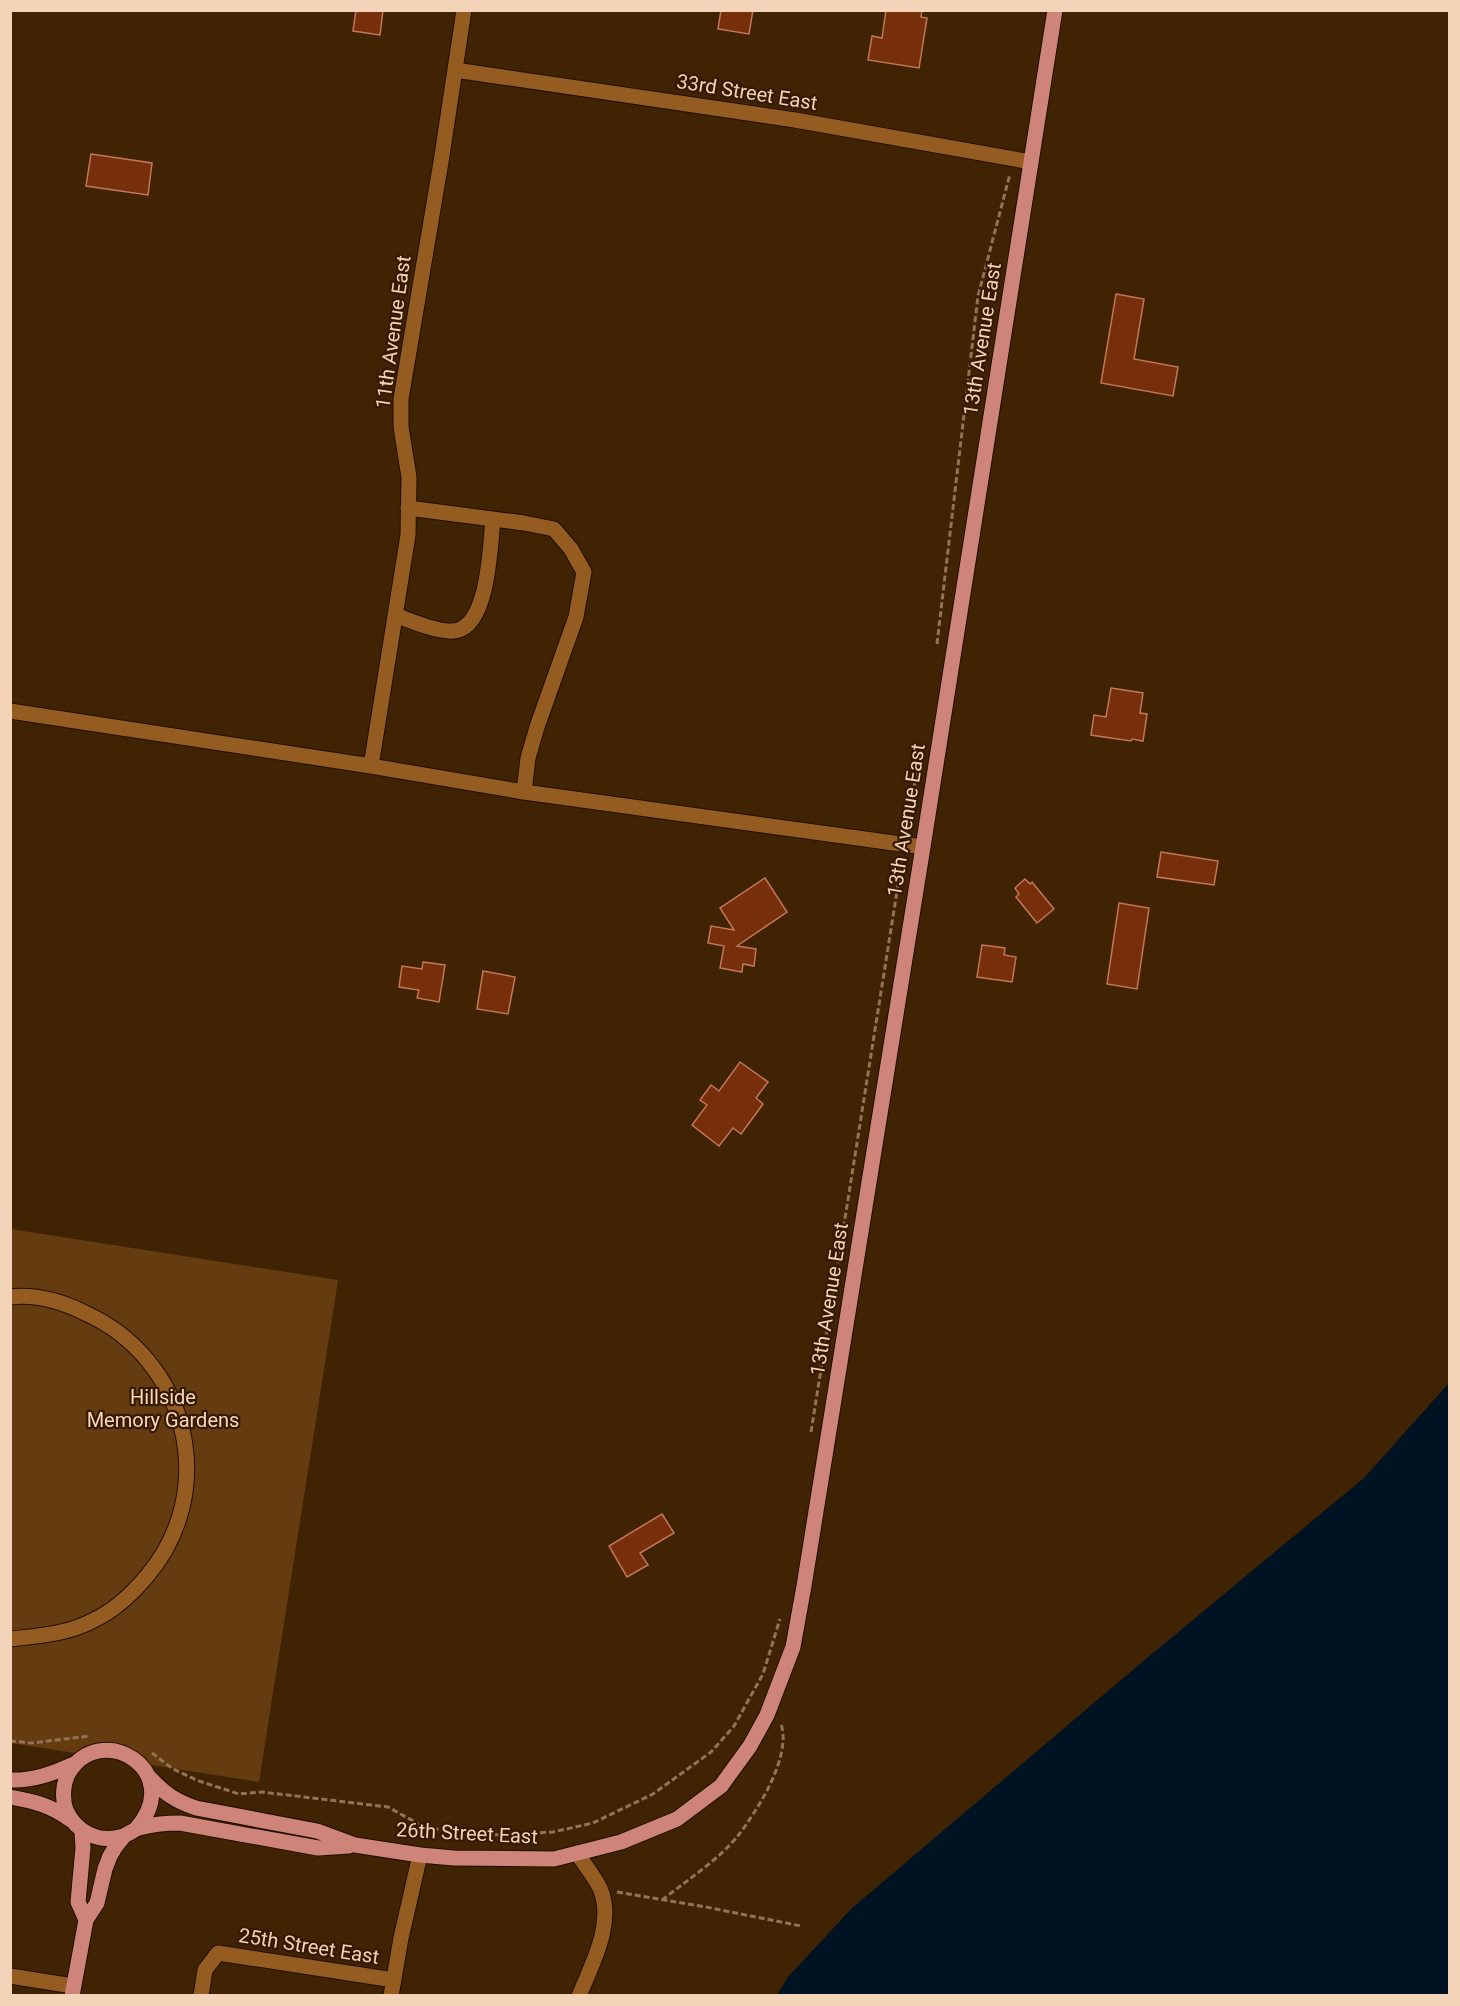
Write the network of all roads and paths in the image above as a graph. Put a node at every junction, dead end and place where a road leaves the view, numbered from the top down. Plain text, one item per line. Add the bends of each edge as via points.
1 (464, 10) edge
2 (1054, 10) edge
3 (455, 70) junction
4 (1014, 159) junction
5 (1031, 162) junction
6 (408, 508) junction
7 (493, 519) junction
8 (395, 615) junction
9 (936, 648) dead end
10 (10, 711) edge
11 (920, 752) dead end
12 (371, 766) junction
13 (524, 792) junction
14 (904, 844) junction
15 (923, 847) junction
16 (10, 1297) edge
17 (809, 1441) dead end
18 (782, 1612) dead end
19 (10, 1639) edge
20 (773, 1699) junction
21 (92, 1736) dead end
22 (10, 1741) edge
23 (149, 1750) dead end
24 (76, 1763) junction
25 (149, 1777) junction
26 (10, 1780) edge
27 (10, 1797) edge
28 (77, 1826) junction
29 (130, 1832) junction
30 (355, 1845) junction
31 (577, 1853) junction
32 (420, 1856) junction
33 (600, 1889) junction
34 (662, 1900) junction
35 (86, 1920) junction
36 (801, 1926) dead end
37 (10, 1976) edge
38 (394, 1980) junction
39 (72, 1990) edge
40 (201, 1995) edge
41 (392, 1995) edge
42 (579, 1995) edge

1 - 3 street, 11th Avenue East
2 - 5 main road, 13th Avenue East
3 - 4 street, 33rd Street East via 795,120
3 - 6 street, 11th Avenue East via 401,399
4 - 5 street, 33rd Street East
4 - 9 path via 978,296
5 - 15 main road, 13th Avenue East
6 - 7 street
6 - 8 street, 11th Avenue East via 408,535
7 - 8 street via 486,579 473,620 465,629 451,632
7 - 13 street via 554,529 584,572 576,617 528,758
8 - 12 street, 11th Avenue East
10 - 12 street
11 - 14 path
12 - 13 street
13 - 14 street
14 - 15 street
14 - 17 path
15 - 20 main road, 13th Avenue East via 793,1647
16 - 19 street via 65,1303 106,1322 141,1351 167,1387 183,1430 187,1474 180,1519 161,1560 132,1594 94,1620 52,1635
18 - 23 path via 763,1674 734,1726 711,1752 653,1794 593,1823 553,1832 492,1835 426,1828 388,1807 262,1792 238,1794 173,1769
20 - 31 main road, 26th Street East via 750,1746 721,1786 677,1820 621,1842
20 - 34 path via 784,1734 779,1765 761,1800 736,1838
21 - 22 path via 32,1743
24 - 25 main road via 88,1754 117,1751 130,1756
24 - 26 main road via 44,1777
24 - 28 main road via 63,1791 65,1806
25 - 29 main road via 151,1805 146,1818
25 - 30 main road via 178,1802 196,1808 317,1831
27 - 28 main road via 56,1809
28 - 29 main road via 96,1837 110,1839
28 - 35 main road via 83,1848 78,1902
29 - 30 main road via 180,1823 318,1848
29 - 35 main road via 110,1857 97,1903
30 - 32 main road, 26th Street East
31 - 32 main road, 26th Street East via 554,1859
31 - 33 street
32 - 38 street
33 - 34 path
33 - 42 street via 604,1915 600,1944
34 - 36 path
35 - 39 main road
37 - 39 street
38 - 40 street, 25th Street East via 218,1953 205,1970
38 - 41 street

